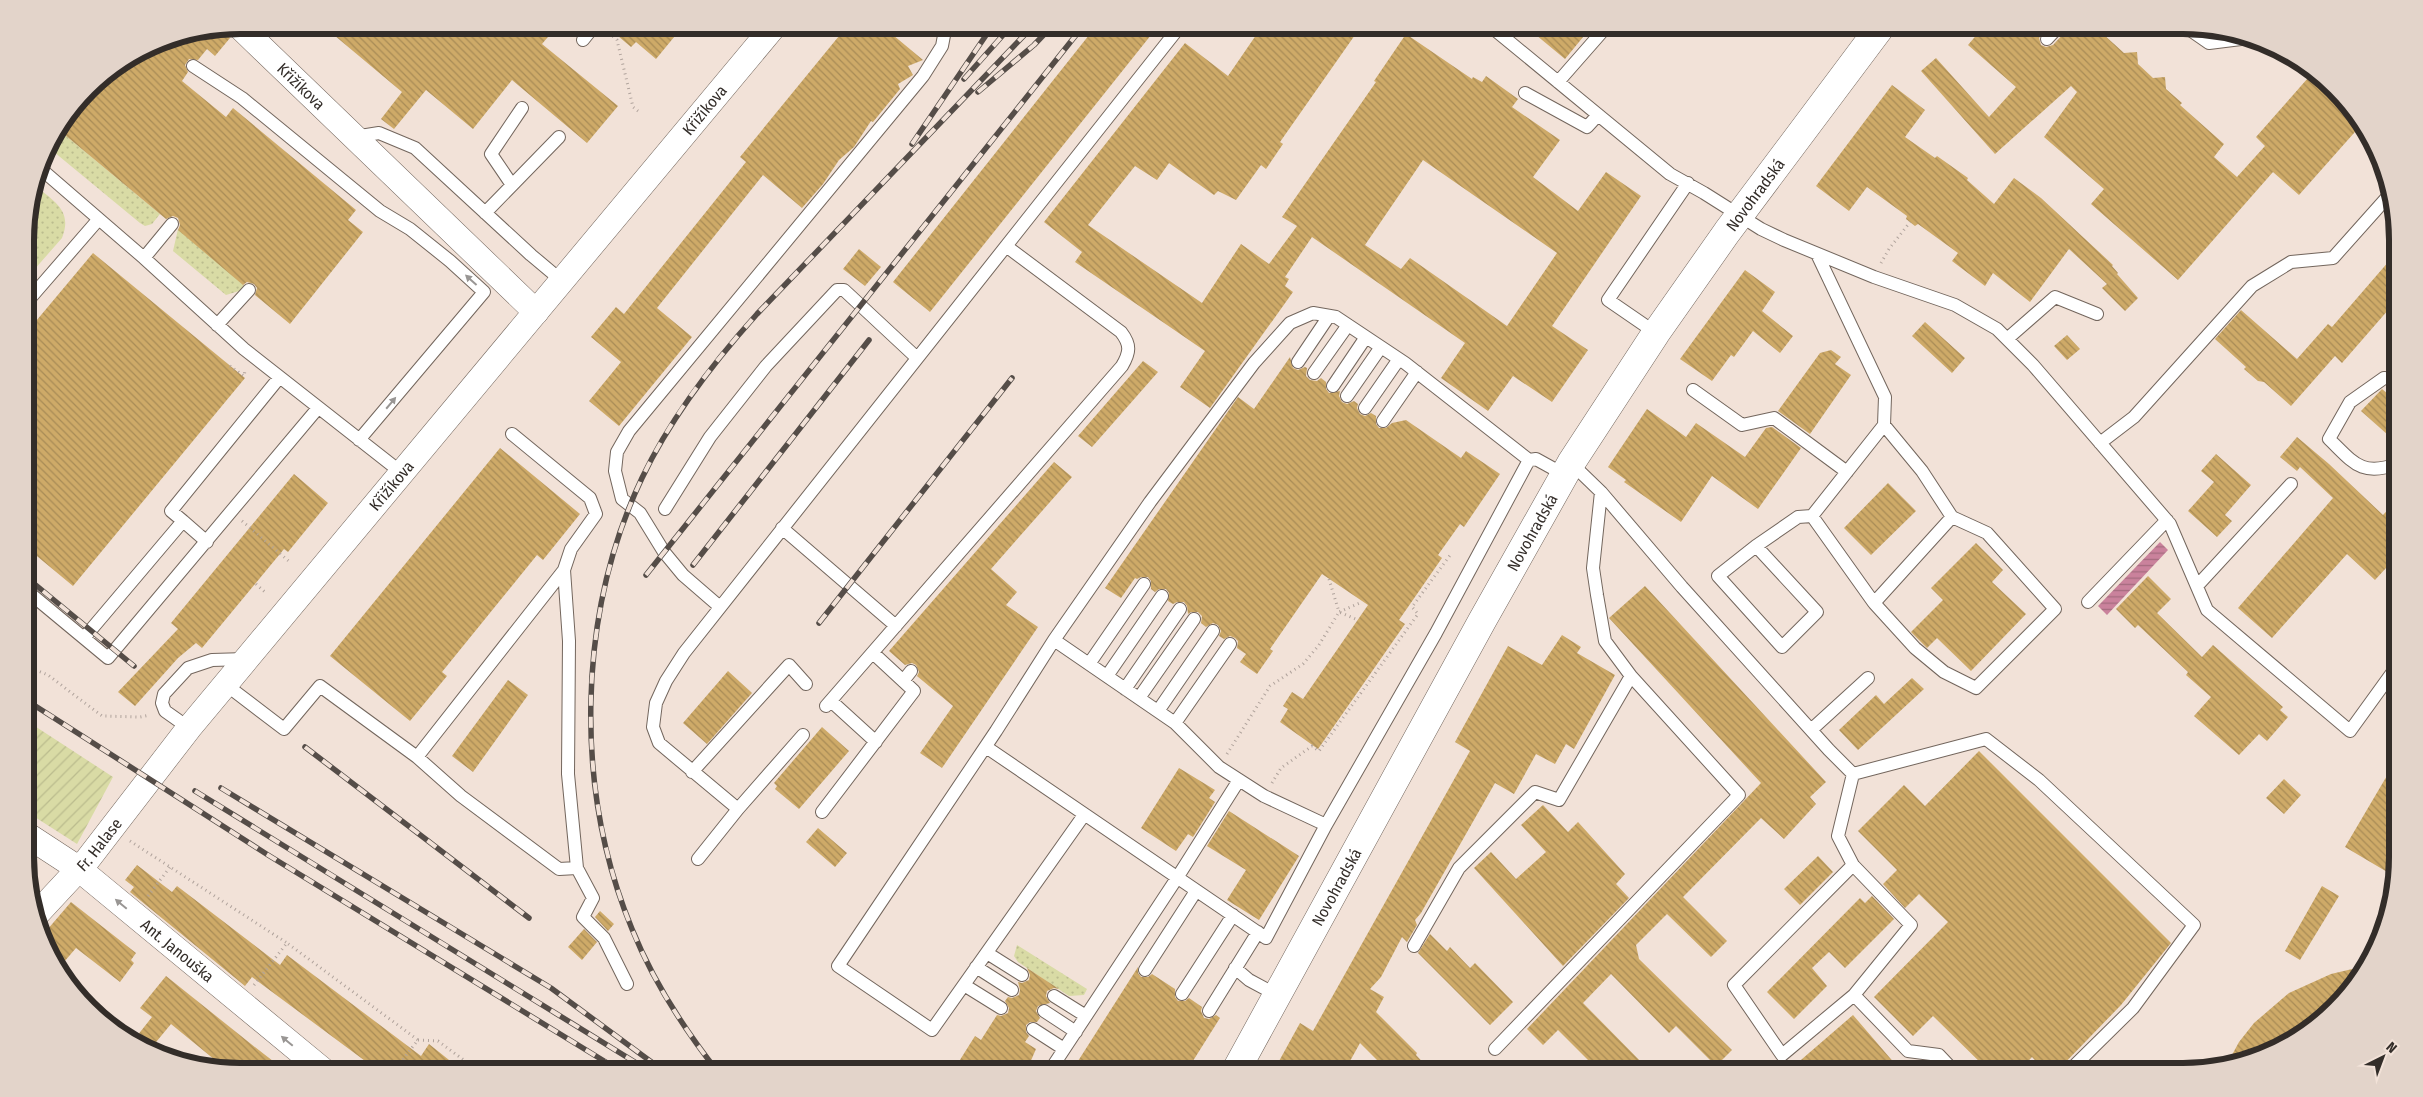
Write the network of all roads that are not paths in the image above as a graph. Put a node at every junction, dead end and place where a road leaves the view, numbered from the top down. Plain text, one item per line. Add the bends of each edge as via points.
1 (247, 34) edge
2 (591, 34) edge
3 (763, 34) edge
4 (944, 34) edge
5 (1175, 34) edge
6 (1500, 34) edge
7 (1600, 34) edge
8 (1875, 34) edge
9 (2052, 34) edge
10 (2196, 34) edge
11 (2047, 39) dead end
12 (583, 40) dead end
13 (2233, 40) edge
14 (193, 66) dead end
15 (1558, 82) junction
16 (1525, 93) dead end
17 (522, 108) dead end
18 (1598, 115) junction
19 (354, 137) junction
20 (559, 137) dead end
21 (45, 173) edge
22 (1688, 183) junction
23 (512, 185) junction
24 (2385, 200) edge
25 (485, 213) junction
26 (1740, 215) junction
27 (98, 220) junction
28 (172, 224) dead end
29 (1006, 246) junction
30 (1817, 254) junction
31 (144, 258) junction
32 (562, 281) junction
33 (249, 290) dead end
34 (34, 294) edge
35 (536, 312) junction
36 (2097, 314) dead end
37 (1329, 316) junction
38 (217, 325) junction
39 (1348, 325) junction
40 (1656, 333) junction
41 (1366, 337) junction
42 (2007, 339) junction
43 (1381, 347) junction
44 (917, 358) junction
45 (1399, 359) junction
46 (1298, 362) dead end
47 (1416, 372) junction
48 (1314, 374) dead end
49 (279, 378) junction
50 (2389, 378) edge
51 (1332, 386) dead end
52 (1693, 390) dead end
53 (1347, 396) dead end
54 (318, 408) junction
55 (1365, 408) dead end
56 (1384, 421) dead end
57 (1884, 424) junction
58 (512, 434) dead end
59 (359, 440) junction
60 (2100, 443) junction
61 (1529, 460) junction
62 (2389, 467) edge
63 (1568, 469) junction
64 (1847, 472) junction
65 (402, 473) junction
66 (2291, 484) dead end
67 (1601, 492) junction
68 (665, 509) dead end
69 (1812, 516) junction
70 (1952, 517) junction
71 (2167, 520) junction
72 (183, 521) junction
73 (782, 528) junction
74 (207, 542) junction
75 (1756, 546) junction
76 (564, 570) junction
77 (1144, 584) dead end
78 (2197, 586) junction
79 (1162, 596) dead end
80 (34, 597) edge
81 (2088, 602) dead end
82 (1874, 603) junction
83 (720, 607) junction
84 (1180, 609) dead end
85 (1194, 619) dead end
86 (896, 626) junction
87 (1213, 631) dead end
88 (84, 638) junction
89 (1054, 640) junction
90 (1230, 644) dead end
91 (873, 653) junction
92 (246, 659) junction
93 (1089, 664) junction
94 (1107, 676) junction
95 (1631, 676) junction
96 (1868, 678) dead end
97 (2389, 678) edge
98 (225, 684) junction
99 (806, 684) dead end
100 (1126, 689) junction
101 (1139, 698) junction
102 (1158, 711) junction
103 (1175, 723) junction
104 (189, 728) junction
105 (1811, 730) junction
106 (803, 735) dead end
107 (876, 742) junction
108 (986, 747) junction
109 (417, 757) junction
110 (158, 767) joint
111 (692, 772) junction
112 (1853, 774) junction
113 (1239, 780) junction
114 (738, 809) junction
115 (822, 812) dead end
116 (1084, 815) junction
117 (1326, 825) junction
118 (34, 840) edge
119 (698, 859) dead end
120 (1853, 865) junction
121 (577, 868) junction
122 (79, 869) junction
123 (1177, 878) junction
124 (1196, 891) junction
125 (41, 910) edge
126 (1233, 916) junction
127 (1258, 932) junction
128 (1414, 946) dead end
129 (987, 953) junction
130 (976, 968) junction
131 (1235, 968) junction
132 (1145, 970) dead end
133 (1022, 975) dead end
134 (627, 984) dead end
135 (964, 984) junction
136 (1012, 990) dead end
137 (1182, 994) dead end
138 (1854, 995) junction
139 (1054, 996) dead end
140 (1276, 996) junction
141 (1001, 1008) dead end
142 (1044, 1011) dead end
143 (1209, 1011) dead end
144 (1086, 1016) junction
145 (1033, 1029) dead end
146 (1076, 1032) junction
147 (1064, 1049) junction
148 (1494, 1049) dead end
149 (314, 1063) edge
150 (1055, 1063) edge
151 (1240, 1063) edge
152 (1947, 1063) edge
153 (2077, 1063) edge

1 - 19 street, Křižíkova
2 - 12 lane
3 - 32 street, Křižíkova
4 - 83 lane via 942,46 923,76 629,431 617,452 615,471 622,499 640,514 683,575
5 - 29 lane
6 - 15 lane
7 - 15 lane
8 - 26 main road, Novohradská
9 - 11 lane
10 - 13 lane via 2209,43
59 -> 14 lane via 484,292 242,98
15 - 18 lane
16 - 18 lane via 1587,127
17 - 23 lane via 492,154
18 - 22 lane via 1670,174
19 - 25 lane via 378,133 415,148
19 - 35 street, Křižíkova
20 - 23 lane
21 - 27 lane
22 - 26 lane
22 - 40 lane via 1608,300
23 - 25 lane
24 - 60 lane via 2334,258 2291,262 2252,286 2134,417
25 - 32 lane
26 - 30 lane via 1761,229
26 - 40 main road, Novohradská
27 - 31 lane
27 - 34 lane
28 - 31 lane
29 - 44 lane
29 - 86 lane via 1121,332 1128,342 1130,354
30 - 42 lane via 1955,305 1997,329
30 - 57 lane via 1885,397
31 - 38 lane
32 - 35 street, Křižíkova
33 - 38 lane
35 - 65 street, Křižíkova
36 - 42 lane via 2055,297
37 - 39 lane
37 - 46 lane
37 - 89 lane via 1313,313 1290,323 1254,363 1150,502
38 - 49 lane
39 - 41 lane
39 - 48 lane
40 - 63 main road, Novohradská
41 - 43 lane
41 - 51 lane
42 - 60 lane
43 - 45 lane
43 - 53 lane
44 - 68 lane via 844,290 837,290 766,366 710,437
44 - 73 lane
45 - 47 lane
45 - 55 lane
47 - 56 lane
47 - 61 lane
49 - 54 lane
49 - 72 lane via 171,511
50 - 62 lane via 2384,378 2350,402 2329,439 2358,467 2381,470
52 - 64 lane via 1742,425 1774,418
54 - 59 lane
54 - 74 lane
57 - 64 lane
57 - 70 lane via 1922,471
58 - 76 lane via 590,498 596,514 571,549
59 - 65 lane
60 - 71 lane
61 - 63 lane via 1536,459
61 - 117 lane via 1436,633
63 - 67 lane
63 - 140 main road, Novohradská
64 - 69 lane
65 - 92 street, Křižíkova
66 - 78 lane
67 - 95 lane via 1593,568 1597,595 1606,641
67 - 105 lane
69 - 75 lane via 1798,517
69 - 82 lane
70 - 82 lane
70 - 82 lane via 1987,533 2055,608 1976,688 1944,672 1915,648
71 - 78 lane
71 - 81 lane
72 - 74 lane
72 - 88 lane
73 - 83 lane
73 - 86 lane
74 - 88 lane via 108,658
75 - 75 lane via 1817,612 1782,647 1718,576
76 - 109 lane
76 - 121 lane via 569,641 568,774
77 - 93 lane
78 - 97 lane via 2207,610 2350,731
79 - 94 lane
80 - 88 lane
83 - 111 lane via 675,667 656,703 653,727 659,743
84 - 100 lane
85 - 101 lane
86 - 91 lane
87 - 102 lane
89 - 93 lane
89 - 108 lane
90 - 103 lane
91 - 107 lane via 907,676 914,691
91 - 107 lane via 829,703
92 - 98 street, Křižíkova
92 - 104 lane via 212,660 188,668 164,694 162,703 165,711
93 - 94 lane
94 - 100 lane
95 - 128 lane via 1559,800 1534,792 1459,868
95 - 148 lane via 1739,795
96 - 105 lane
98 - 104 street, Křižíkova
98 - 109 lane via 284,729 320,686
99 - 111 lane via 789,665
100 - 101 lane
101 - 102 lane
102 - 103 lane
103 - 113 lane via 1219,767
104 - 110 street, Křižíkova
105 - 112 lane
106 - 114 lane
107 - 115 lane
108 - 116 lane
108 - 135 lane via 838,966 932,1030
109 - 121 lane via 461,796 559,869
110 - 122 street, Fr. Halase
111 - 114 lane
112 - 120 lane via 1838,836
112 - 153 lane via 1986,739 2039,780 2194,925 2133,1008
113 - 117 lane via 1264,796
113 - 123 lane
114 - 119 lane
116 - 123 lane
116 - 129 lane
117 - 127 lane via 1266,938
118 - 122 street, Ant. Janouška
120 - 138 lane via 1911,925
120 - 138 lane via 1734,985 1782,1055
121 - 134 lane via 593,898 583,917 604,938
122 - 125 street, Fr. Halase
149 -> 122 street, Ant. Janouška
123 - 124 lane
123 - 144 lane
124 - 126 lane
124 - 132 lane
126 - 127 lane
126 - 137 lane
127 - 131 lane
129 - 130 lane
129 - 133 lane
130 - 135 lane
130 - 136 lane
131 - 140 lane
131 - 143 lane
135 - 141 lane
138 - 152 lane via 1908,1051 1939,1055
139 - 144 lane
140 - 151 main road, Novohradská
142 - 146 lane
144 - 146 lane
145 - 147 lane
146 - 147 lane
147 - 150 lane

